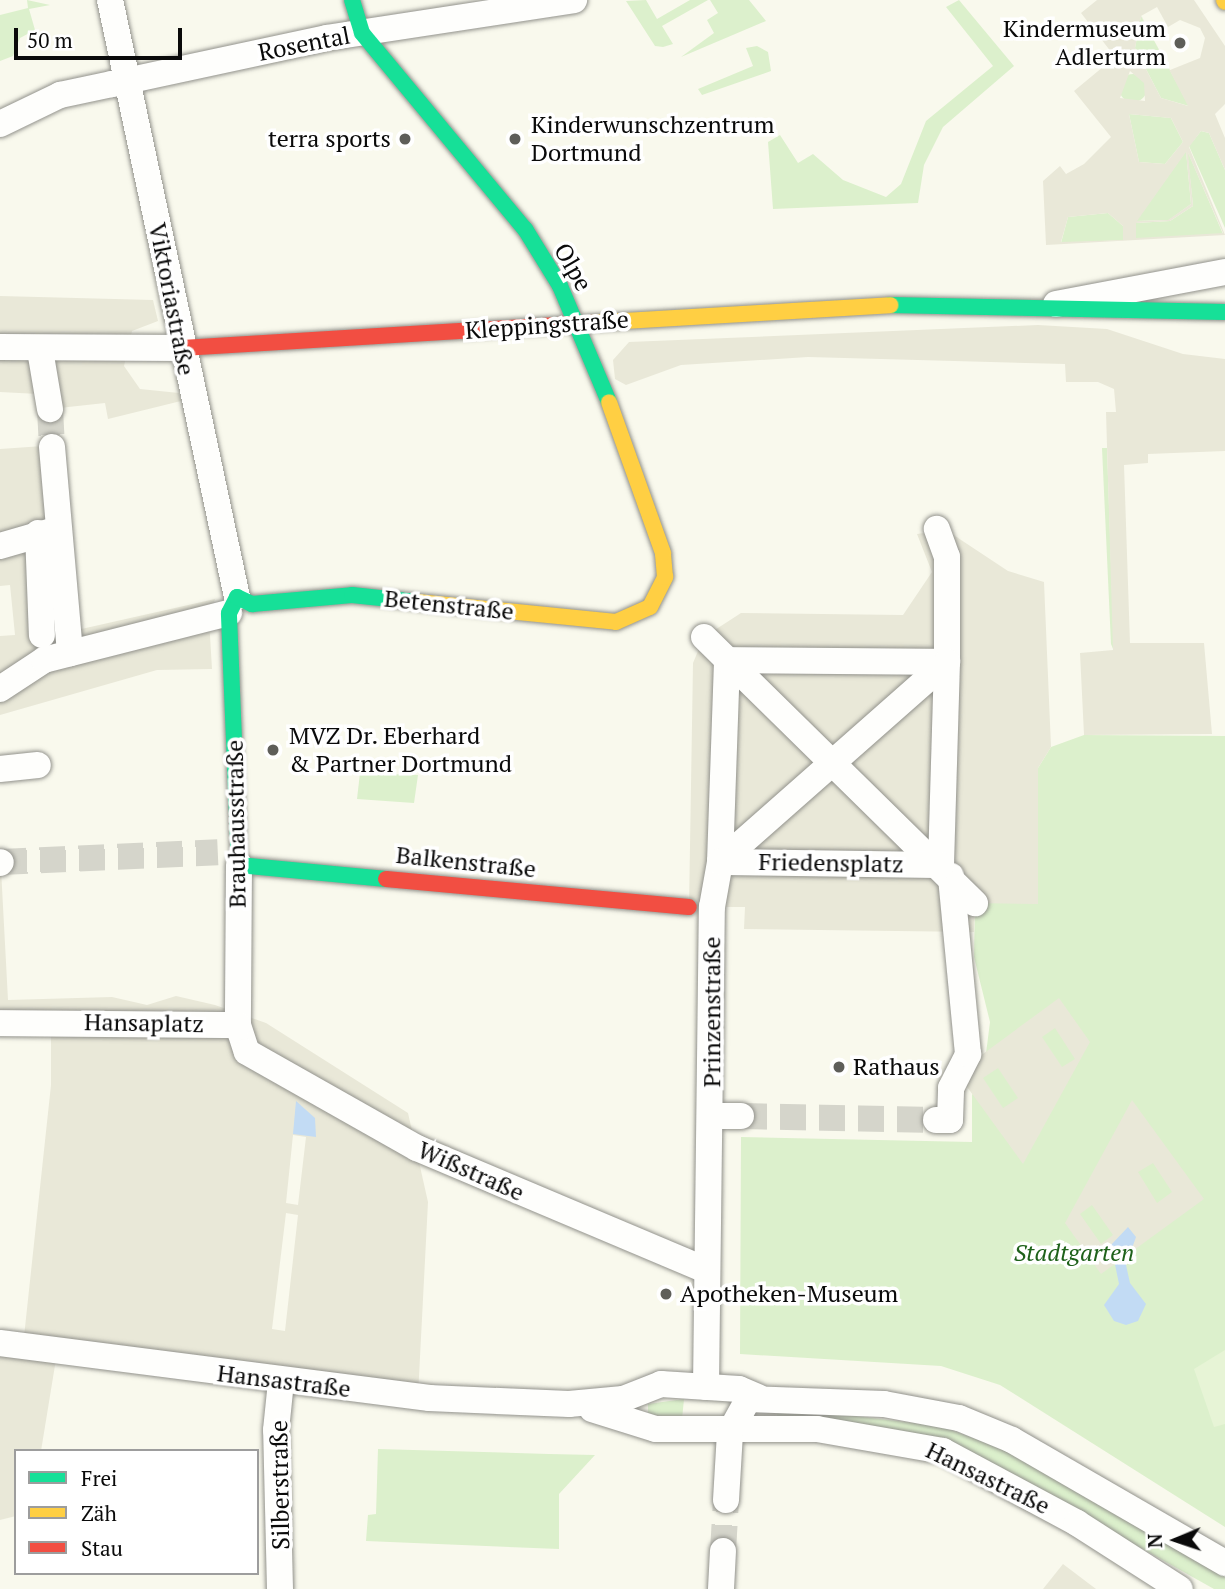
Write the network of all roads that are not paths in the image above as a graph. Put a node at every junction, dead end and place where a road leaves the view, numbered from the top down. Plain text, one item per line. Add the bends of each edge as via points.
1 (110, 0) edge
2 (352, 0) edge
3 (574, 0) edge
4 (362, 33) junction
5 (128, 80) junction
6 (0, 124) edge
7 (1225, 272) edge
8 (1055, 304) junction
9 (1225, 312) edge
10 (577, 320) junction
11 (0, 347) edge
12 (182, 348) junction
13 (40, 350) junction
14 (50, 409) tunnel mouth
15 (52, 447) tunnel mouth
16 (937, 529) dead end
17 (48, 532) junction
18 (0, 546) edge
19 (53, 578) junction
20 (656, 601) joint
21 (233, 605) junction
22 (704, 637) dead end
23 (43, 645) junction
24 (70, 653) junction
25 (727, 660) junction
26 (947, 662) junction
27 (0, 689) edge
28 (833, 764) junction
29 (38, 765) dead end
30 (0, 768) edge
31 (720, 862) junction
32 (239, 865) junction
33 (946, 870) junction
34 (975, 903) dead end
35 (701, 907) junction
36 (0, 1023) edge
37 (238, 1025) junction
38 (247, 1052) joint
39 (711, 1116) junction
40 (741, 1116) tunnel mouth
41 (953, 1120) dead end
42 (706, 1270) junction
43 (0, 1343) edge
44 (281, 1382) junction
45 (706, 1387) junction
46 (569, 1404) junction
47 (741, 1413) junction
48 (726, 1500) tunnel mouth
49 (723, 1550) tunnel mouth
50 (1224, 1561) edge
51 (280, 1589) edge
52 (721, 1589) edge
53 (1180, 1589) edge

1 - 5 street, Viktoriastraße
2 - 4 street, Olpe
3 - 4 street, Rosental
4 - 5 street, Rosental
4 - 10 street, Olpe via 525,229
5 - 6 street, Rosental via 60,95
5 - 12 street, Viktoriastraße
7 - 8 street, Kleppingstraße via 1109,289
8 - 9 street, Kleppingstraße via 1101,314
8 - 10 street, Kleppingstraße
10 - 12 street, Kleppingstraße
10 - 20 street, Olpe via 663,553 665,577
11 - 13 street, Kleppingstraße
12 - 13 street, Kleppingstraße
12 - 21 street, Viktoriastraße
13 - 14 street
15 - 17 street
16 - 26 street via 947,557
17 - 18 street
17 - 19 street
19 - 23 street
19 - 24 street
20 - 21 street, Betenstraße via 636,617 616,622 352,595
21 - 24 street, Betenstraße
21 - 32 street, Brauhausstraße
22 - 25 street, Friedensplatz
23 - 24 street, Betenstraße
23 - 27 street, Betenstraße
25 - 26 street
25 - 28 street, Friedensplatz
25 - 31 street
26 - 28 street, Friedensplatz
26 - 33 street
28 - 31 street, Friedensplatz
28 - 33 street, Friedensplatz
29 - 30 street
31 - 33 street, Friedensplatz
31 - 35 street
32 - 35 street, Balkenstraße
32 - 37 street, Brauhausstraße
33 - 34 street, Friedensplatz
33 - 41 street via 968,1054 951,1088
35 - 39 street, Prinzenstraße
36 - 37 street, Hansaplatz
37 - 38 street, Brauhausstraße
38 - 42 street, Wißstraße via 417,1148
39 - 40 street, Prinzenstraße
39 - 42 street, Prinzenstraße
42 - 45 street, Prinzenstraße
43 - 44 street, Hansastraße
44 - 46 street, Hansastraße via 429,1398
44 - 51 street, Silberstraße
45 - 46 street, Hansastraße via 661,1384 623,1399
45 - 47 street, Hansastraße
46 - 47 street, Hansastraße via 656,1429
47 - 48 street
47 - 50 street, Hansastraße via 884,1404 979,1425 1059,1464
47 - 53 street, Hansastraße via 943,1451 1077,1523
49 - 52 street

